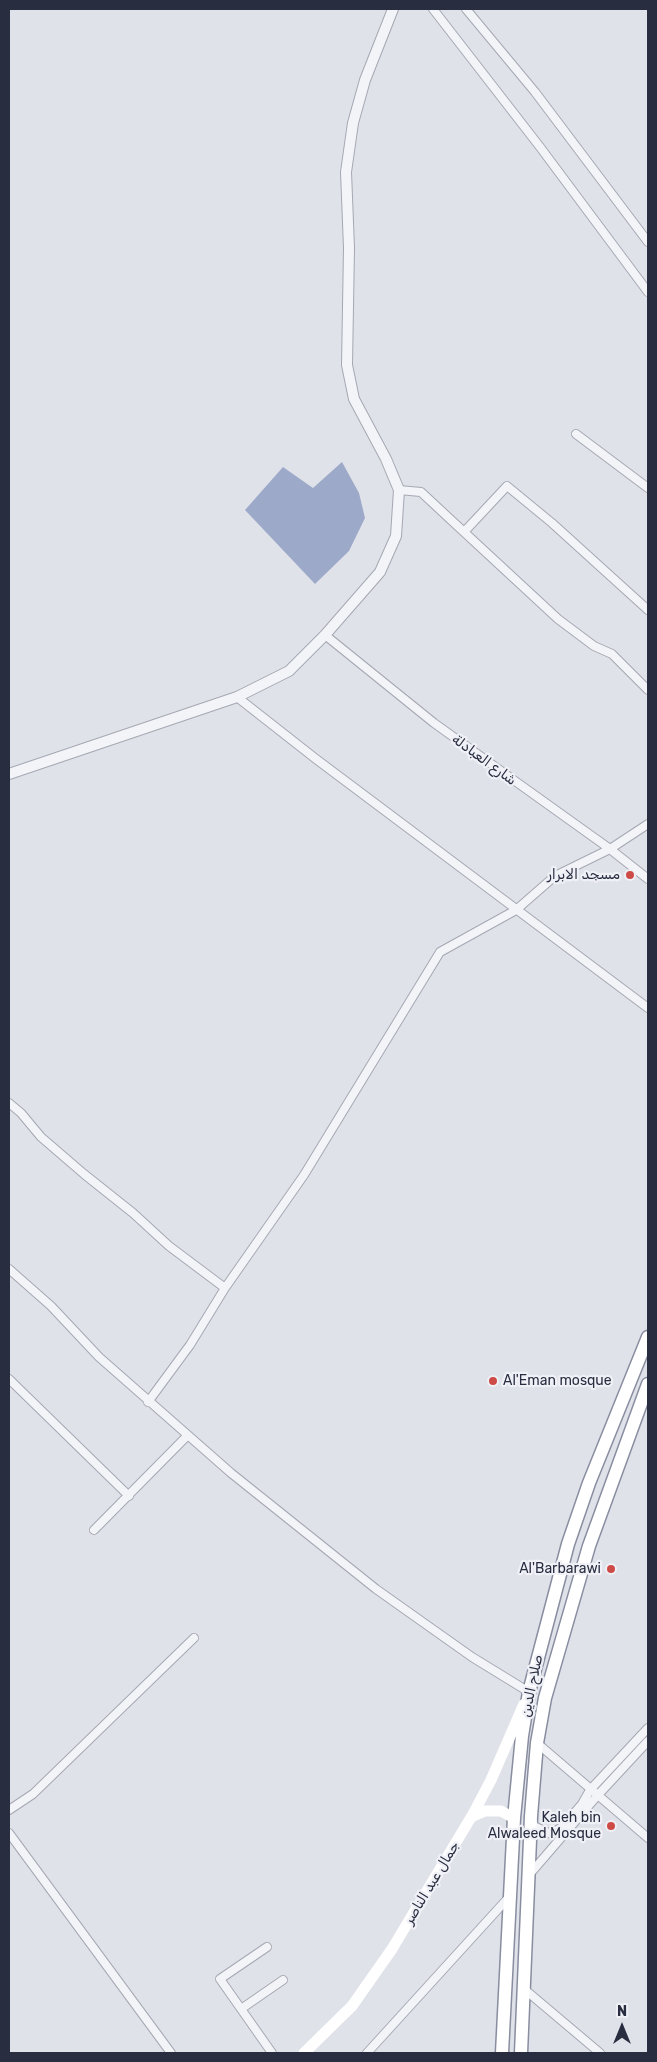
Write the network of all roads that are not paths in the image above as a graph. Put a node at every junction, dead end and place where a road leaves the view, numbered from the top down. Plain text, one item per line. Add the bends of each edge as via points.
1 (393, 9) edge
2 (433, 9) edge
3 (466, 9) edge
4 (648, 242) edge
5 (648, 292) edge
6 (576, 434) dead end
7 (648, 488) edge
8 (399, 490) junction
9 (464, 532) junction
10 (648, 610) edge
11 (324, 635) junction
12 (648, 690) edge
13 (237, 697) junction
14 (9, 774) edge
15 (648, 824) edge
16 (610, 849) junction
17 (648, 879) edge
18 (516, 910) junction
19 (648, 1008) edge
20 (9, 1103) edge
21 (9, 1269) edge
22 (225, 1288) junction
23 (648, 1337) edge
24 (9, 1380) edge
25 (648, 1384) edge
26 (148, 1402) junction
27 (187, 1436) junction
28 (592, 1475) junction
29 (611, 1482) junction
30 (129, 1496) junction
31 (94, 1530) dead end
32 (194, 1638) dead end
33 (529, 1692) junction
34 (648, 1728) edge
35 (648, 1741) edge
36 (537, 1743) junction
37 (594, 1793) junction
38 (9, 1810) edge
39 (530, 1816) junction
40 (471, 1817) junction
41 (514, 1818) junction
42 (9, 1833) edge
43 (648, 1838) edge
44 (528, 1876) junction
45 (510, 1896) junction
46 (267, 1946) dead end
47 (283, 1980) dead end
48 (523, 1988) junction
49 (241, 2009) junction
50 (170, 2053) edge
51 (272, 2053) edge
52 (304, 2053) edge
53 (367, 2053) edge
54 (502, 2053) edge
55 (520, 2053) edge
56 (600, 2053) edge

1 - 8 street via 365,80 353,123 346,172 349,248 347,365 354,399
2 - 5 street
3 - 4 street via 535,92
6 - 7 street
8 - 9 street via 421,492
8 - 11 street via 396,536 380,572
9 - 10 street via 507,486
9 - 12 street via 558,619 594,646 612,654
11 - 13 street via 289,670
11 - 16 street, شارع العبادلة via 434,723
13 - 14 street
13 - 18 street
15 - 16 street
16 - 17 street, شارع العبادلة
16 - 18 street via 555,876
18 - 19 street
18 - 22 street via 440,952 304,1175
20 - 22 street via 41,1137 84,1174 169,1246
21 - 26 street
22 - 26 street via 190,1345
23 - 28 highway, صلاح الدين
24 - 30 street
25 - 29 highway, صلاح الدين
26 - 27 street
27 - 30 street
27 - 33 street via 376,1589 472,1657
28 - 29 highway via 599,1486
28 - 33 highway, صلاح الدين via 568,1544
29 - 36 highway, صلاح الدين via 566,1621 545,1698
30 - 31 street
32 - 38 street via 33,1794
33 - 40 main road, جمال عبد الناصر via 491,1780
33 - 41 highway, صلاح الدين
34 - 37 street
35 - 37 street
36 - 37 street
36 - 39 highway, صلاح الدين
37 - 39 street via 562,1827 551,1834 534,1826
37 - 43 street
37 - 44 street
39 - 44 highway, صلاح الدين
40 - 41 main road via 485,1811 501,1812
40 - 52 main road, جمال عبد الناصر via 392,1949 358,1999
41 - 45 highway, صلاح الدين
42 - 50 street
44 - 48 highway, صلاح الدين
45 - 53 street
45 - 54 highway, صلاح الدين
46 - 49 street via 220,1979
47 - 49 street
48 - 55 highway, صلاح الدين
48 - 56 street
49 - 51 street

